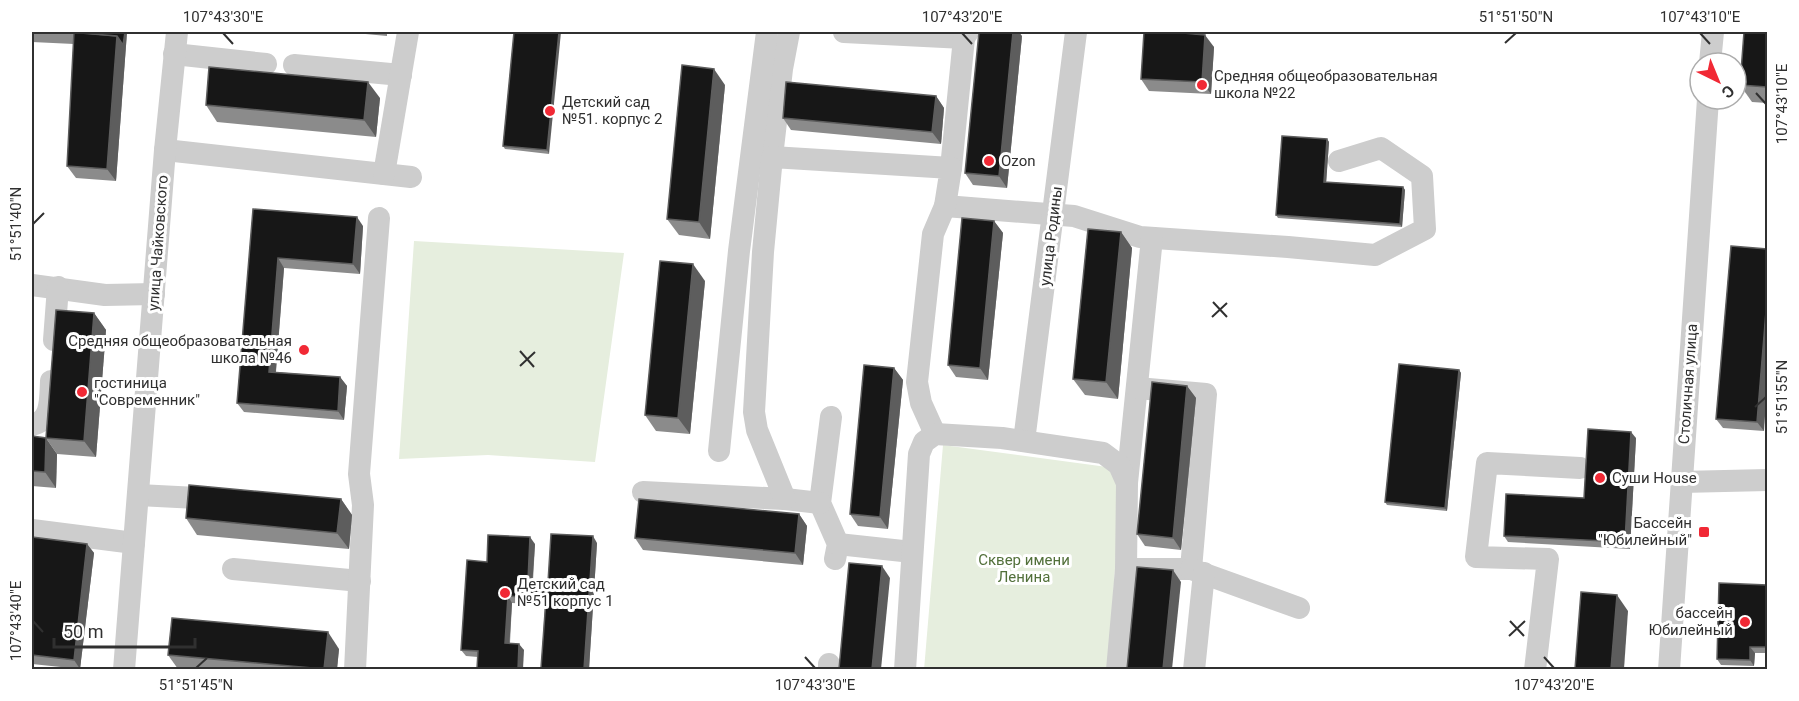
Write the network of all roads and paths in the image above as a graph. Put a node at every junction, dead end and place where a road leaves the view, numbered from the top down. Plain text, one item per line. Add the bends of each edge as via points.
1 (177, 32) edge
2 (408, 32) edge
3 (767, 32) edge
4 (789, 32) edge
5 (843, 32) edge
6 (1070, 32) edge
7 (1713, 32) edge
8 (966, 35) edge
9 (1711, 51) edge
10 (174, 54) junction
11 (266, 64) dead end
12 (294, 65) dead end
13 (401, 75) junction
14 (1707, 111) edge
15 (165, 150) junction
16 (772, 157) junction
17 (1339, 161) dead end
18 (951, 168) junction
19 (384, 174) junction
20 (411, 177) dead end
21 (945, 206) junction
22 (1054, 216) junction
23 (379, 218) dead end
24 (1152, 238) junction
25 (32, 285) edge
26 (58, 287) junction
27 (154, 294) junction
28 (1137, 388) junction
29 (831, 417) dead end
30 (32, 425) edge
31 (935, 434) junction
32 (1024, 441) junction
33 (719, 451) dead end
34 (1580, 468) dead end
35 (1767, 480) edge
36 (1681, 482) junction
37 (1127, 483) junction
38 (643, 492) dead end
39 (138, 495) junction
40 (785, 499) junction
41 (233, 500) edge
42 (820, 503) junction
43 (340, 504) edge
44 (363, 505) junction
45 (32, 530) edge
46 (134, 543) junction
47 (912, 552) junction
48 (233, 568) dead end
49 (1126, 569) junction
50 (1197, 571) junction
51 (360, 581) junction
52 (1299, 608) dead end
53 (124, 669) edge
54 (355, 669) edge
55 (904, 669) edge
56 (1116, 669) edge
57 (1194, 669) edge
58 (1535, 669) edge
59 (1669, 669) edge

1 - 10 street, улица Чайковского
2 - 13 street
3 - 33 street
4 - 16 street
5 - 8 street
6 - 22 street, улица Родины
7 - 9 street
8 - 18 street
10 - 11 street
10 - 15 street, улица Чайковского
12 - 13 street
13 - 19 street
14 - 36 street, Столичная улица
15 - 19 street
15 - 27 street, улица Чайковского
16 - 18 street
16 - 40 street via 754,412 757,430
17 - 24 street via 1381,148 1422,176 1425,229 1375,255
18 - 21 street
19 - 20 street
21 - 22 street
21 - 31 street via 933,234 917,382 921,404
22 - 24 street via 1074,216
22 - 32 street, улица Родины
23 - 44 street via 359,474
24 - 28 street
25 - 26 street
26 - 27 street via 105,295
26 - 30 street via 49,407 46,417
27 - 39 street, улица Чайковского
28 - 37 street
28 - 50 street via 1206,394
29 - 42 street
31 - 32 street
31 - 47 street via 924,442 919,454
32 - 37 street via 1103,453 1119,465
34 - 58 street via 1487,463 1476,557 1548,559
35 - 36 street
36 - 59 street, Столичная улица
37 - 49 street
38 - 40 street
39 - 41 street
39 - 46 street, улица Чайковского
40 - 42 street
42 - 47 street via 837,552
43 - 44 street
44 - 51 street
45 - 46 street
46 - 53 street, улица Чайковского
47 - 55 street
48 - 51 street
49 - 50 street
49 - 56 street
50 - 52 street
50 - 57 street
51 - 54 street

